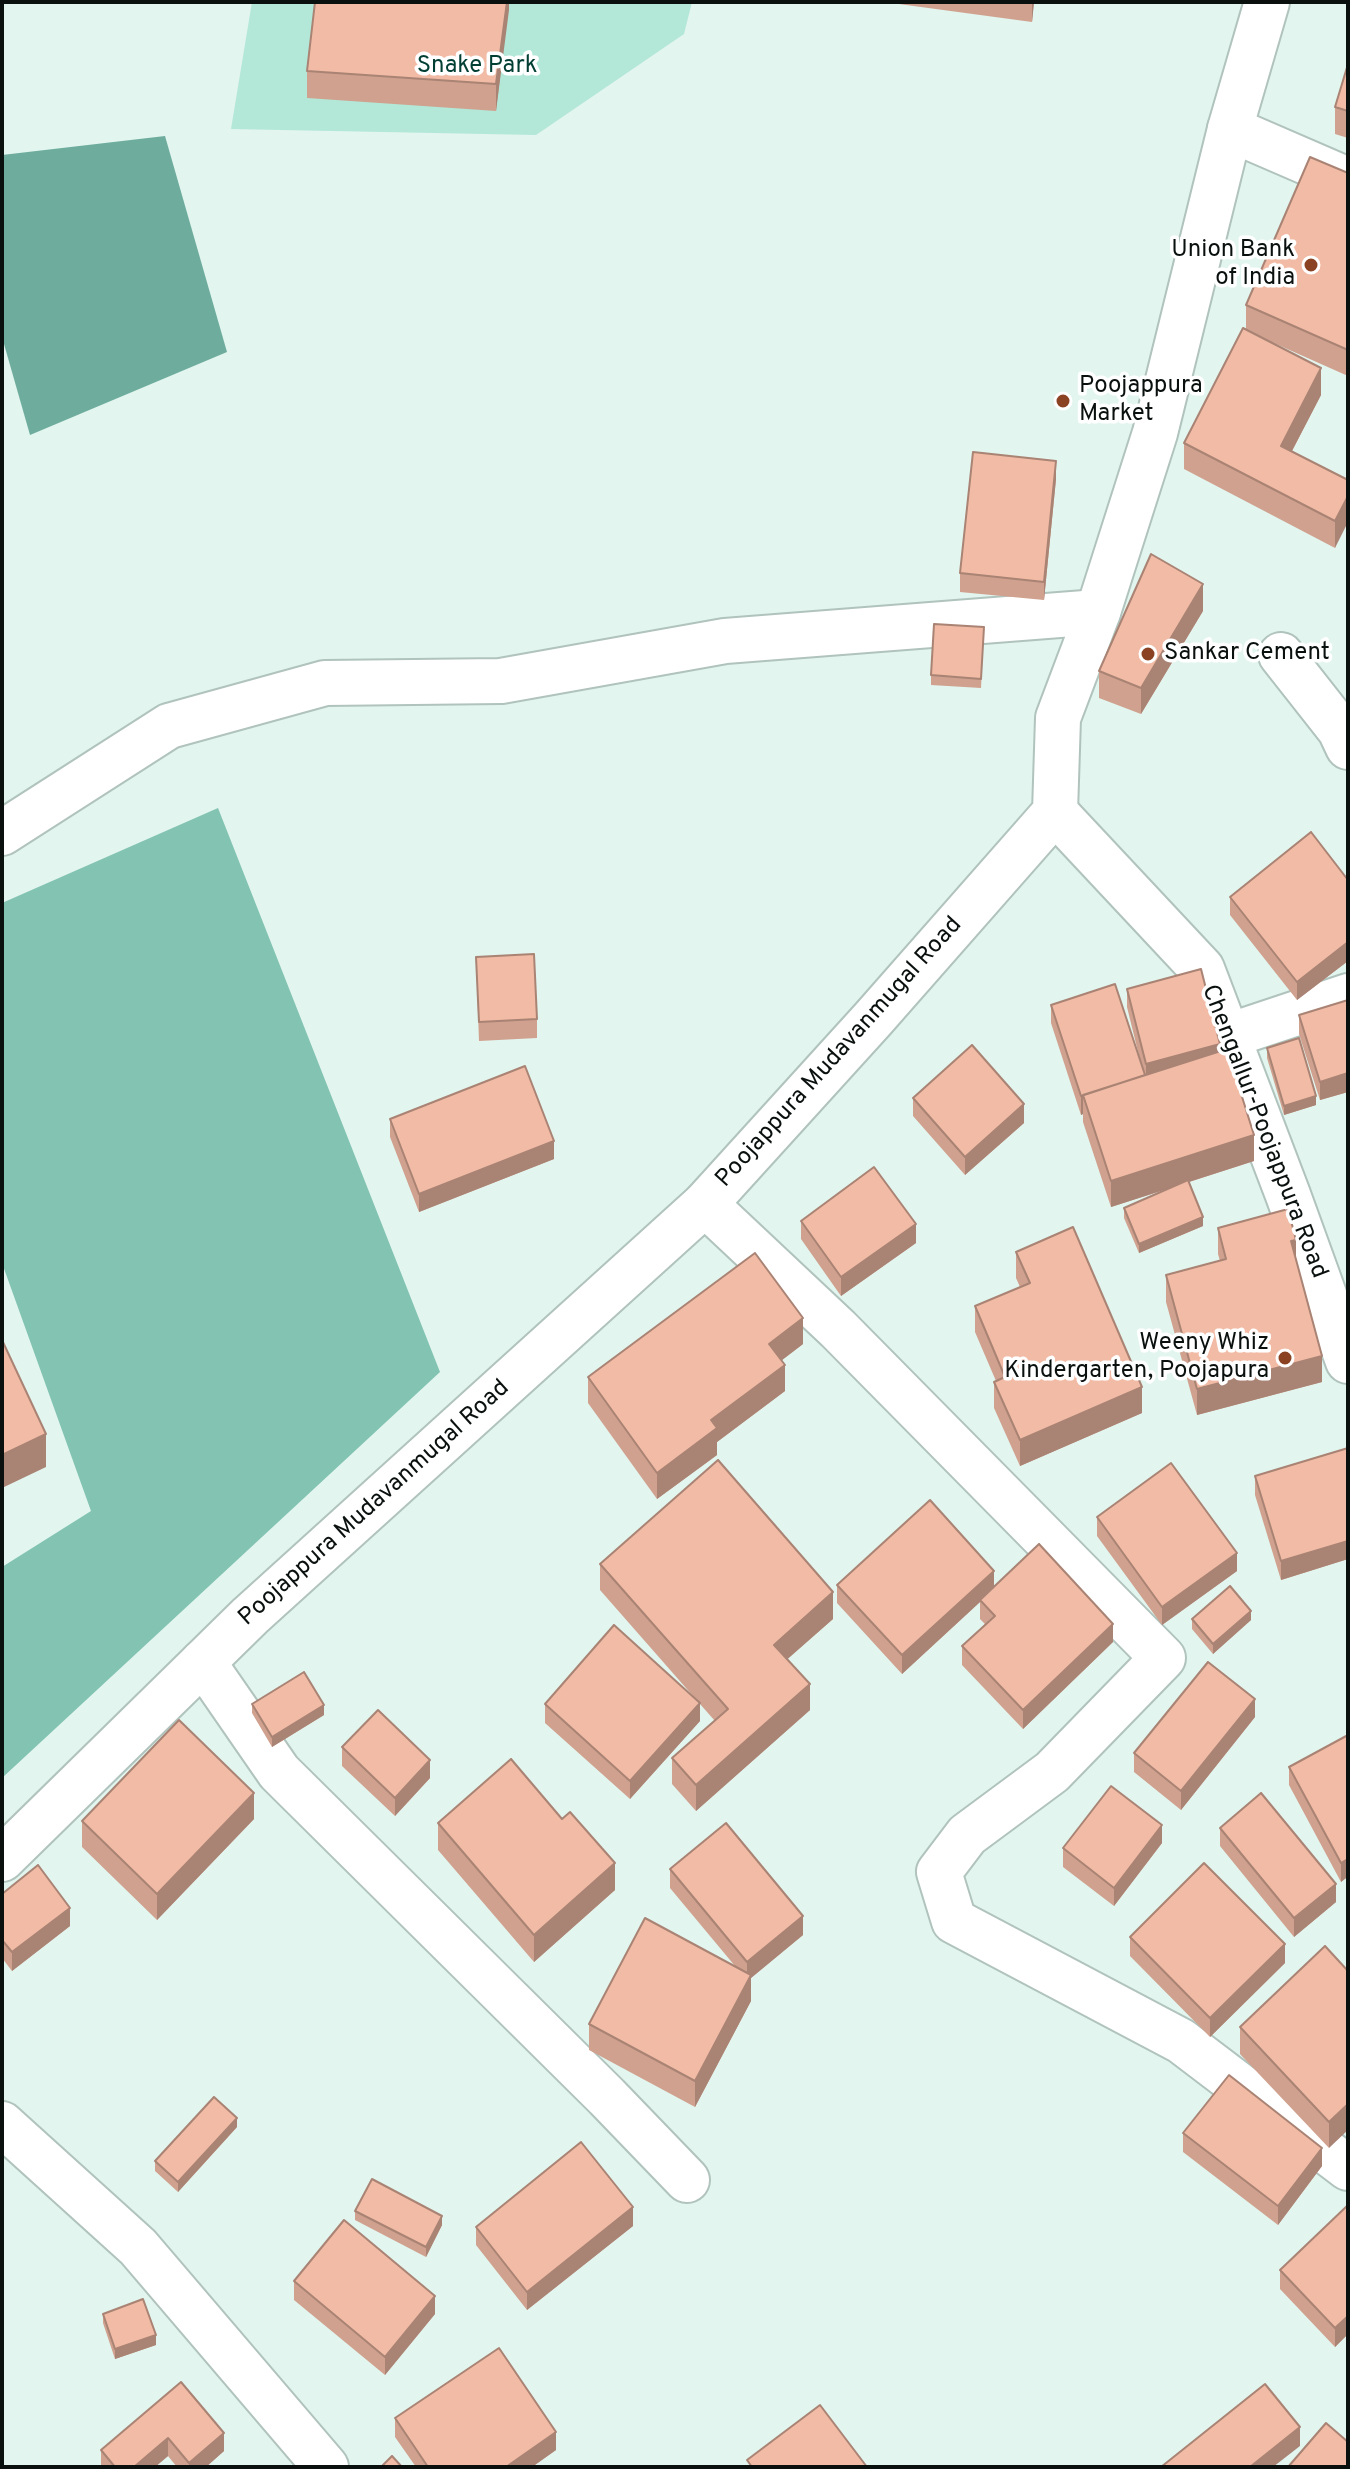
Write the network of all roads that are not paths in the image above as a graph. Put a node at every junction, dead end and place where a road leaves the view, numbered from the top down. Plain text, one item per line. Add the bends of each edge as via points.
1 (1267, 2) edge
2 (1230, 129) junction
3 (1348, 180) edge
4 (1098, 612) junction
5 (1281, 655) dead end
6 (1348, 747) edge
7 (1055, 812) junction
8 (2, 833) edge
9 (1348, 996) edge
10 (1228, 1036) junction
11 (705, 1204) junction
12 (1348, 1361) edge
13 (203, 1662) junction
14 (2, 1859) edge
15 (2, 2124) edge
16 (1348, 2168) edge
17 (687, 2180) dead end
18 (326, 2467) edge

1 - 2 street
2 - 3 street
2 - 4 street via 1155,433
4 - 7 street via 1058,718
4 - 8 street via 725,641 501,681 325,683 169,726
5 - 6 street
7 - 10 street, Chengallur-Poojappura Road via 1202,969
7 - 11 street, Poojappura Mudavanmugal Road
9 - 10 street
10 - 12 street, Chengallur-Poojappura Road
11 - 13 street, Poojappura Mudavanmugal Road
11 - 16 street via 838,1329 1163,1658 1052,1772 967,1835 939,1872 954,1921 1181,2041
13 - 14 street, Poojappura Mudavanmugal Road
13 - 17 street via 279,1772
15 - 18 street via 138,2247

